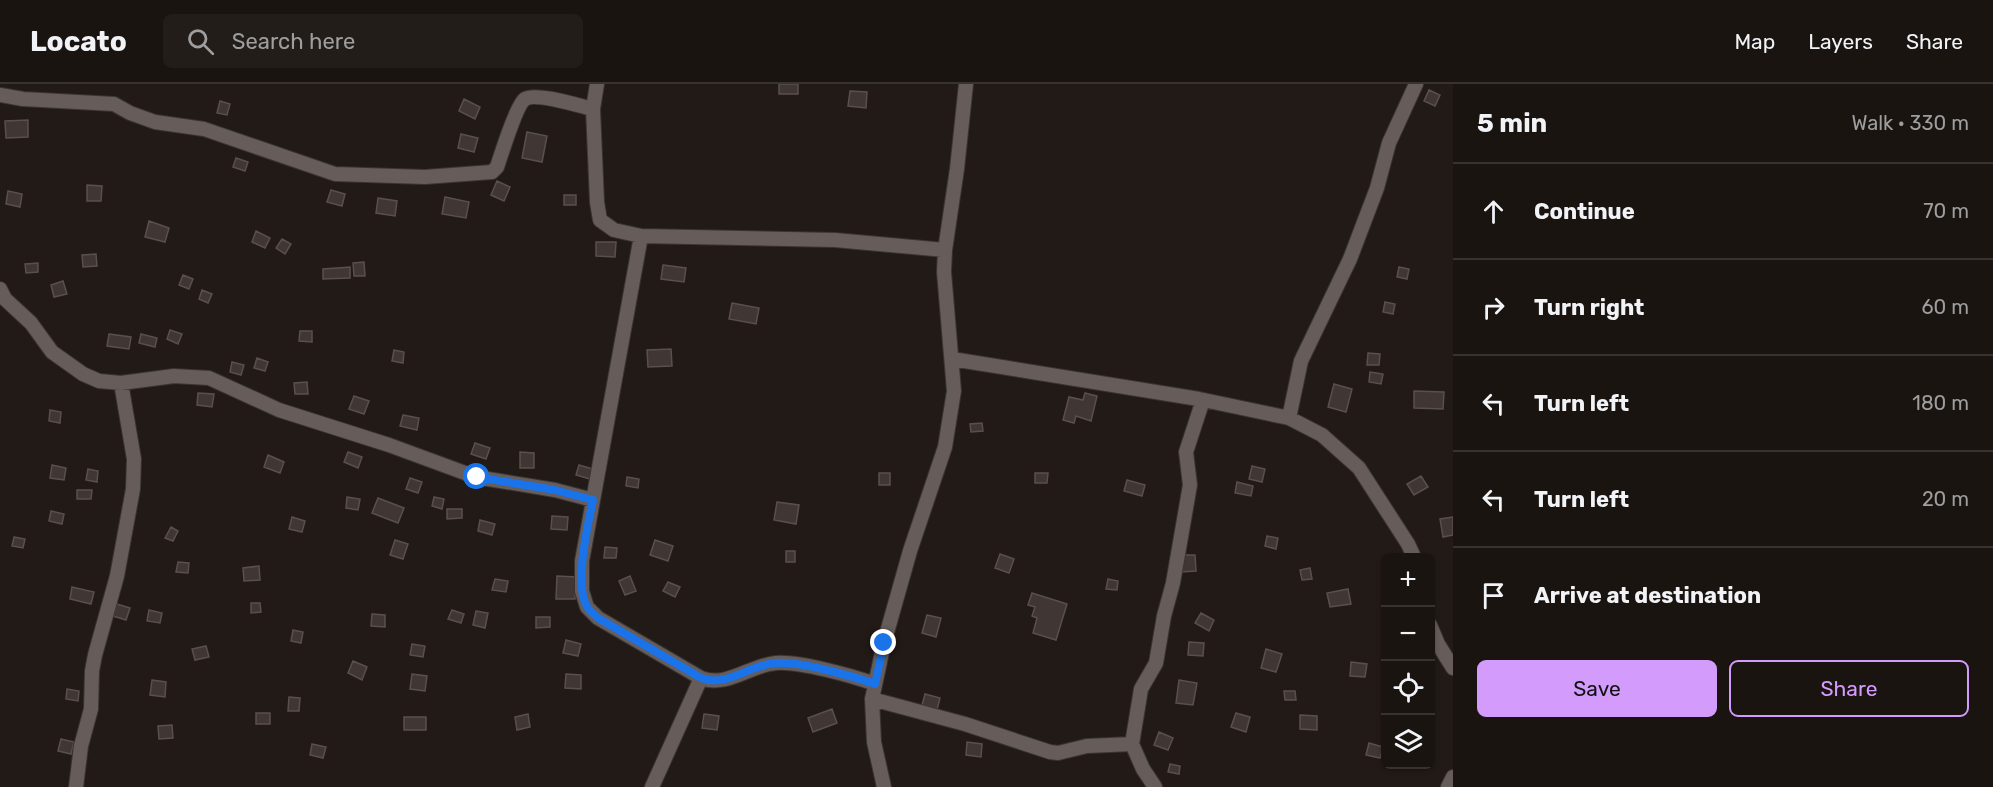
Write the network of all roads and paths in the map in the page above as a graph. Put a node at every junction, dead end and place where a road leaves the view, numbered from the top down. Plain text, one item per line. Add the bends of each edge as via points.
1 (597, 84) edge
2 (966, 84) edge
3 (1416, 84) edge
4 (0, 95) edge
5 (593, 109) junction
6 (641, 236) junction
7 (945, 250) junction
8 (0, 289) edge
9 (952, 359) junction
10 (121, 382) junction
11 (1203, 400) junction
12 (1289, 418) junction
13 (593, 500) junction
14 (1412, 553) edge
15 (1435, 636) edge
16 (1453, 668) edge
17 (701, 678) junction
18 (875, 684) junction
19 (872, 699) junction
20 (1132, 744) junction
21 (1453, 777) edge
22 (76, 787) edge
23 (652, 787) edge
24 (884, 787) edge
25 (1155, 787) edge
26 (1448, 787) edge

1 - 5 street
2 - 7 street
3 - 12 street via 1389,143 1350,259 1301,361
4 - 5 street via 114,104 155,122 204,129 327,173 384,177 492,172 522,102 530,97
5 - 6 street via 600,220 614,230
6 - 7 street via 835,240
6 - 13 street
7 - 9 street
8 - 10 street via 59,359 99,381
9 - 11 street
9 - 18 street via 954,391 945,447 910,551
10 - 13 street via 174,376 209,378 297,416 477,477
10 - 22 street via 134,459 133,489 117,576 94,663 91,709
11 - 12 street
11 - 20 street via 1186,452 1190,485 1173,583 1156,663 1141,689
12 - 14 street via 1322,435 1359,468
13 - 17 street via 582,561 582,591 587,607 598,618
15 - 16 street
17 - 18 street via 720,681 777,663
17 - 23 street
18 - 19 street
19 - 20 street via 1050,752
19 - 24 street via 874,742
20 - 25 street
21 - 26 street

